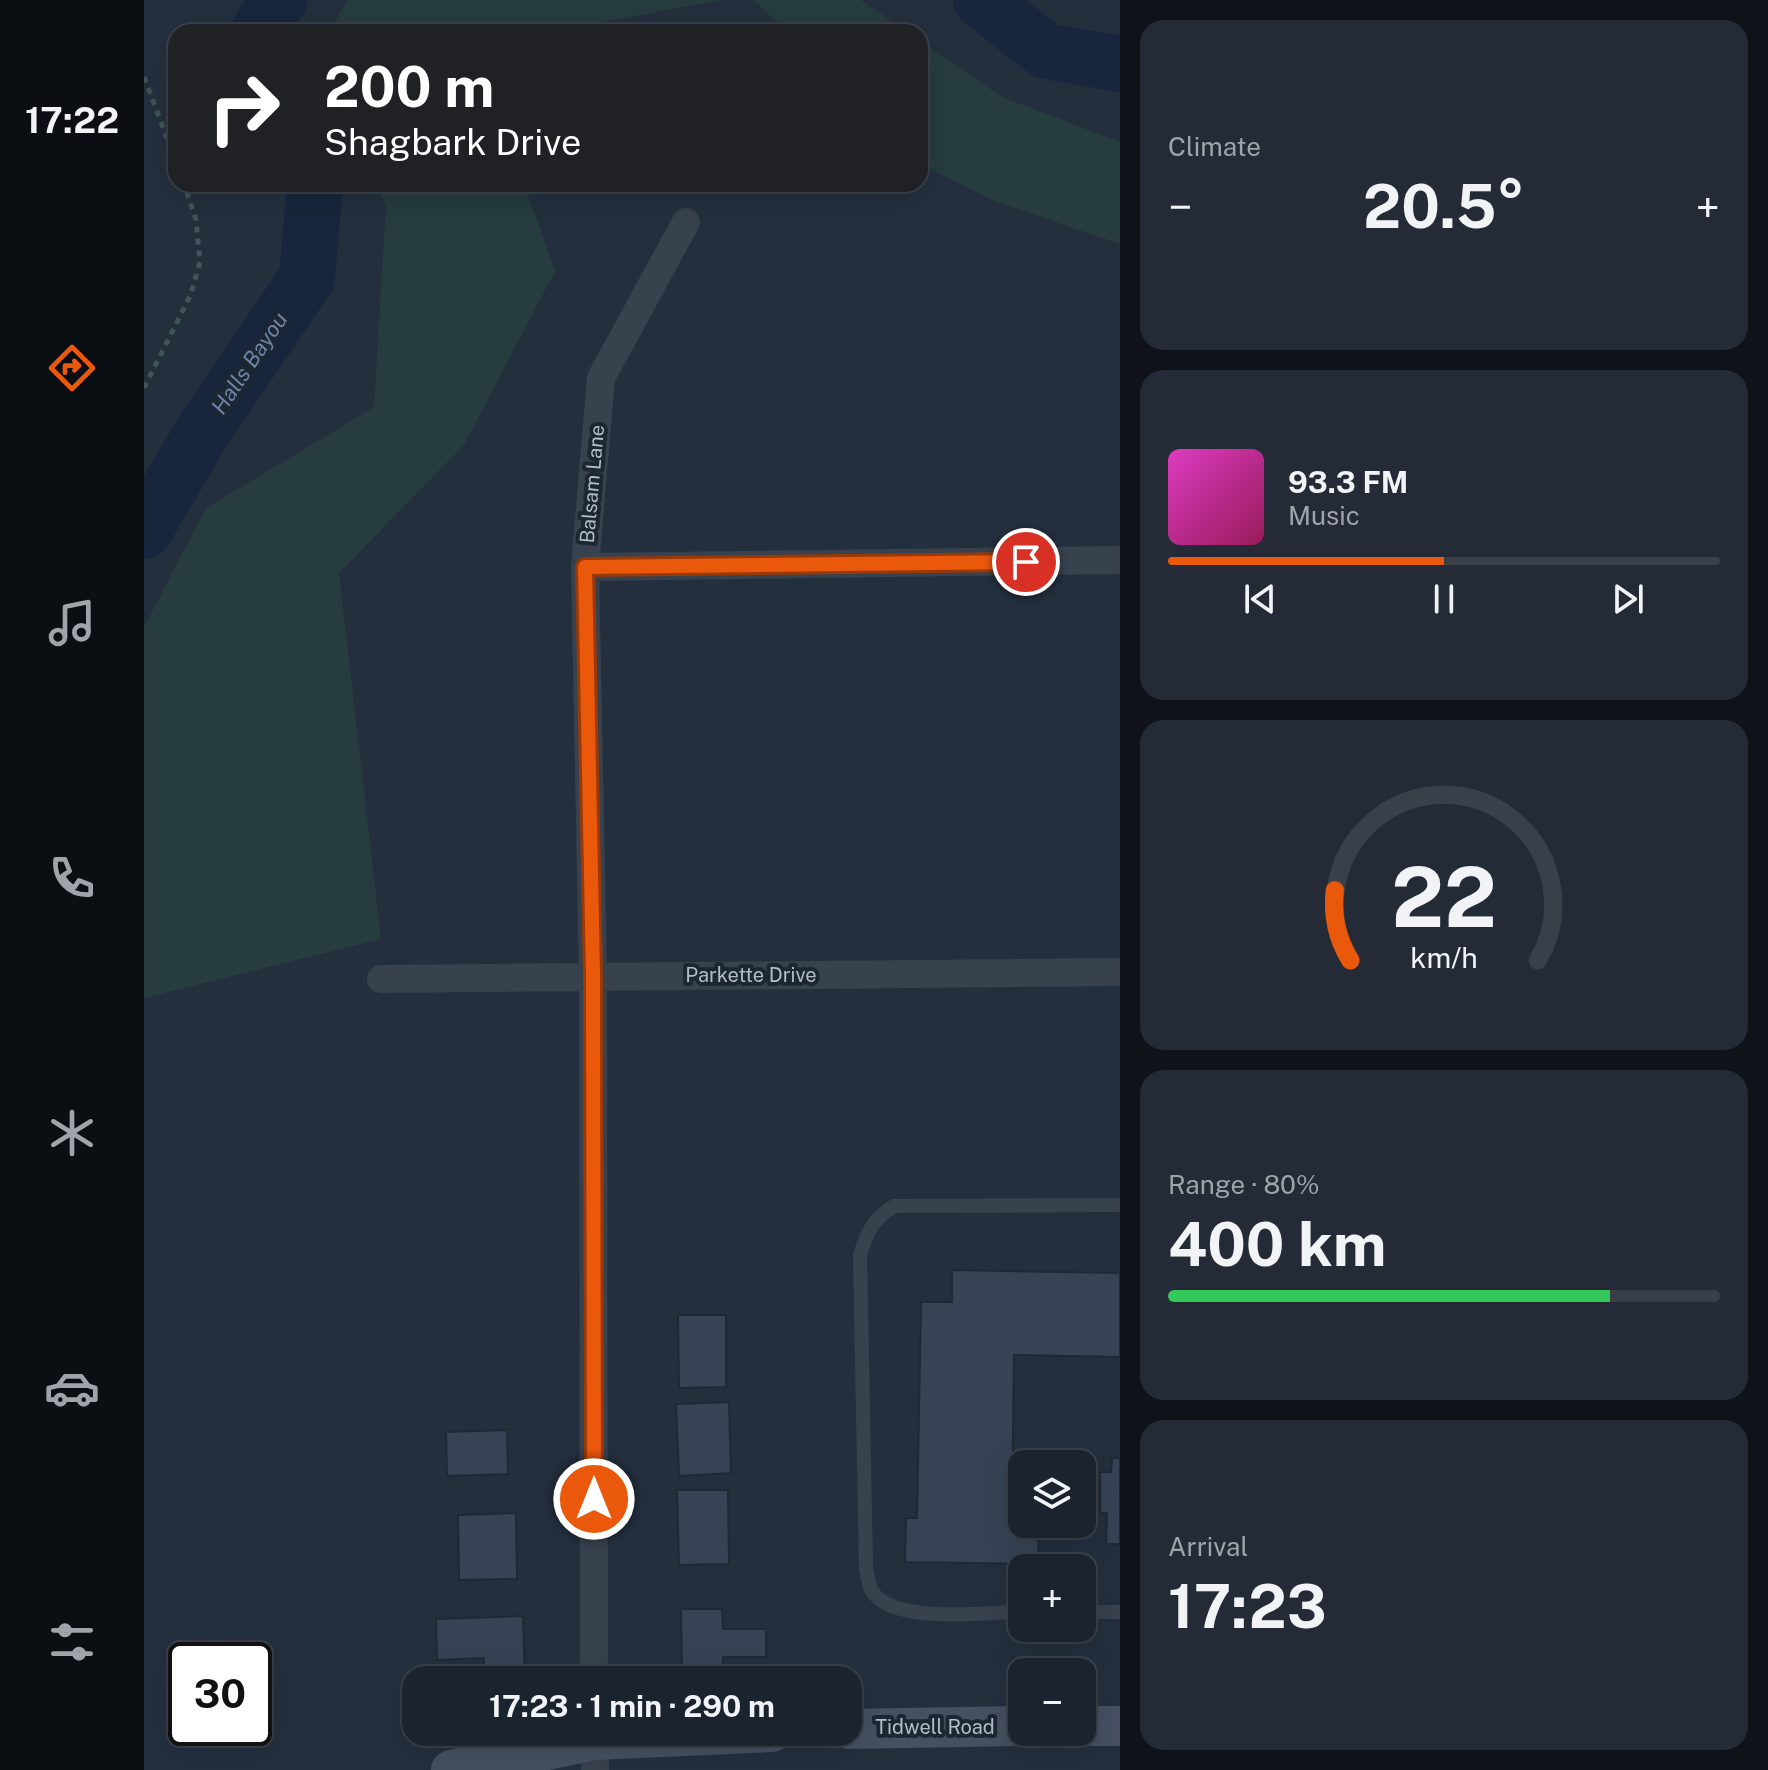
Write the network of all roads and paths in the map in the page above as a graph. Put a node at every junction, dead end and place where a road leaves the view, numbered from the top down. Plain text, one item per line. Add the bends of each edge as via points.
1 (144, 77) edge
2 (168, 141) edge
3 (187, 192) edge
4 (686, 222) dead end
5 (144, 388) edge
6 (1120, 560) edge
7 (585, 567) junction
8 (1120, 972) edge
9 (593, 976) junction
10 (381, 979) dead end
11 (1120, 1205) edge
12 (1008, 1612) edge
13 (1096, 1612) edge
14 (1120, 1612) edge
15 (594, 1666) edge
16 (1008, 1726) edge
17 (1096, 1726) edge
18 (1120, 1726) edge
19 (862, 1729) edge
20 (595, 1747) edge
21 (451, 1770) edge

1 - 2 path
3 - 5 path via 200,262 191,294
4 - 7 street, Balsam Lane via 601,378
6 - 7 street
7 - 9 street, Balsam Lane
8 - 9 street, Parkette Drive
9 - 10 street, Parkette Drive
9 - 15 street, Balsam Lane
11 - 12 lane via 894,1206 868,1230 860,1255 866,1567 871,1590 885,1604 908,1613
13 - 14 lane
16 - 19 main road, Tidwell Road
17 - 18 main road
20 - 21 main road

